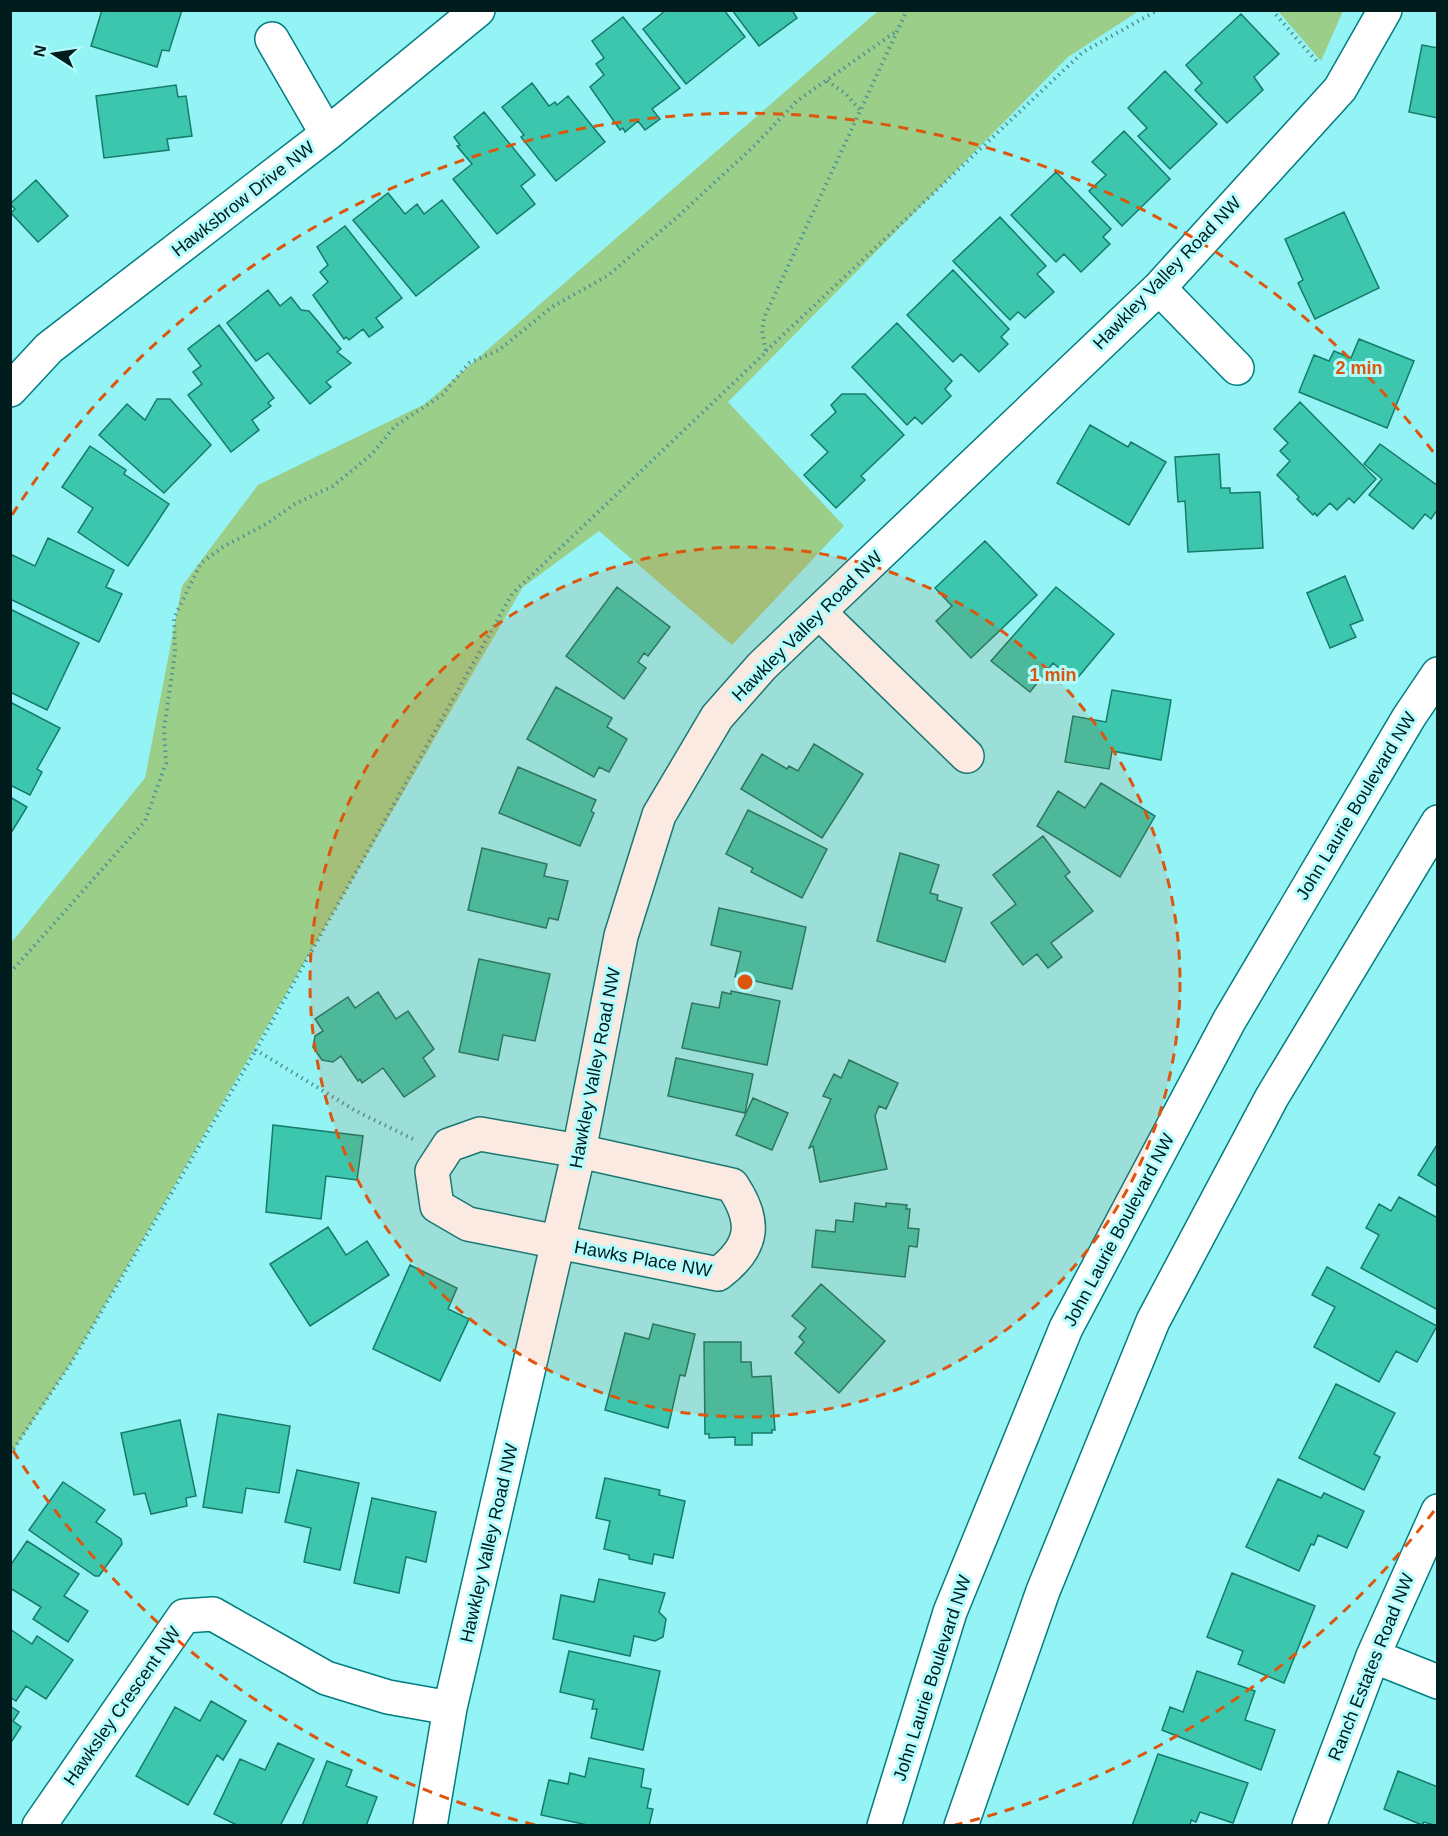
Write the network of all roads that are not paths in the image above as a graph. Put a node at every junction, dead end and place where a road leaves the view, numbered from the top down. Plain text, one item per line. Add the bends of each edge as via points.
1 (478, 10) edge
2 (1385, 10) edge
3 (272, 39) dead end
4 (327, 134) junction
5 (1159, 288) junction
6 (1237, 368) dead end
7 (10, 390) edge
8 (819, 612) junction
9 (1437, 674) edge
10 (967, 756) dead end
11 (1437, 822) edge
12 (579, 1151) junction
13 (558, 1243) junction
14 (1437, 1511) edge
15 (1373, 1656) junction
16 (1437, 1682) edge
17 (450, 1708) junction
18 (39, 1826) edge
19 (430, 1826) edge
20 (884, 1826) edge
21 (961, 1826) edge
22 (1310, 1826) edge

1 - 4 street, Hawksbrow Drive NW
2 - 5 street, Hawkley Valley Road NW via 1340,89
3 - 4 street
4 - 7 street, Hawksbrow Drive NW via 50,348
5 - 6 street
5 - 8 street, Hawkley Valley Road NW
8 - 10 street
8 - 12 street, Hawkley Valley Road NW via 762,666 717,717 659,815 621,936
9 - 20 street, John Laurie Boulevard NW via 1229,1021 1066,1328 950,1612
11 - 21 street via 1272,1097 1153,1321 1043,1591
12 - 13 street, Hawkley Valley Road NW
12 - 13 street, Hawks Place NW via 480,1134 449,1145 432,1171 437,1206 468,1224
12 - 13 street, Hawks Place NW via 732,1185 747,1207 749,1235 735,1262 718,1274
13 - 17 street, Hawkley Valley Road NW
14 - 15 street, Ranch Estates Road NW
15 - 16 street
15 - 22 street, Ranch Estates Road NW
17 - 18 street, Hawksley Crescent NW via 388,1697 326,1678 213,1614 184,1616
17 - 19 street, Hawkley Valley Road NW

